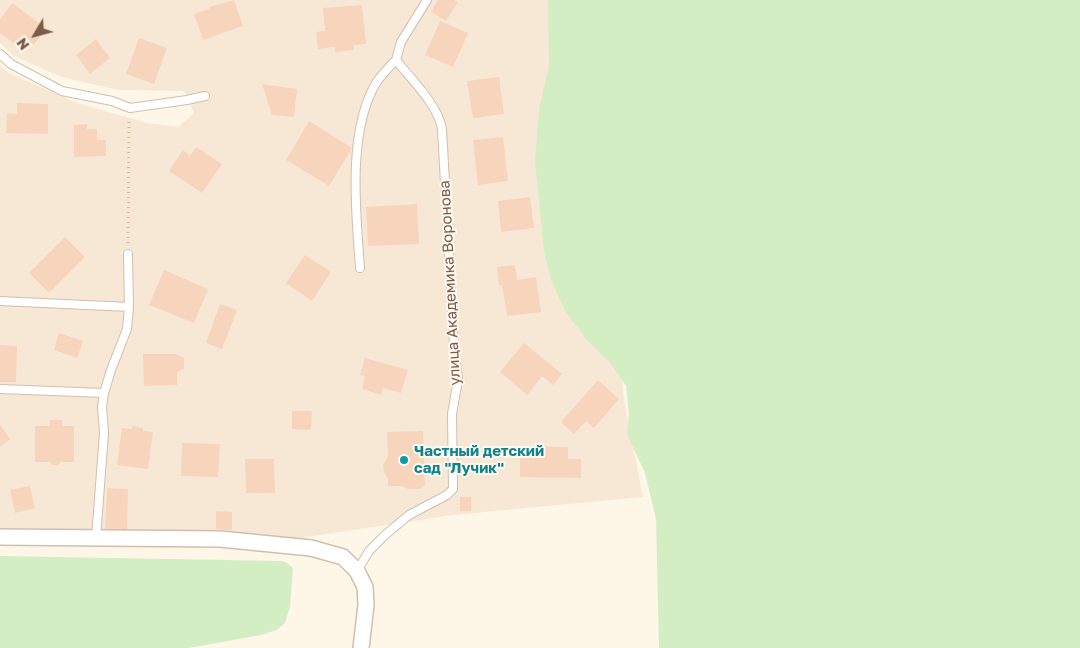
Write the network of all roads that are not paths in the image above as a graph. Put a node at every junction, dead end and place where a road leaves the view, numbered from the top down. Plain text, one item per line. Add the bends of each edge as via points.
1 (427, 0) edge
2 (0, 54) edge
3 (396, 60) junction
4 (205, 96) dead end
5 (128, 254) road end
6 (360, 268) dead end
7 (0, 301) edge
8 (129, 307) junction
9 (0, 389) edge
10 (104, 393) junction
11 (0, 537) edge
12 (96, 538) junction
13 (358, 571) junction
14 (361, 648) edge

1 - 3 lane via 401,42
2 - 4 lane via 11,64 62,92 112,101 130,108
3 - 6 lane via 373,91 359,139 356,193
3 - 13 lane, улица Академика Воронова via 433,108 442,129 458,380 452,414 453,489 385,535 369,551
5 - 8 lane
7 - 8 lane
8 - 10 lane via 127,329
9 - 10 lane
10 - 12 lane
11 - 12 street
12 - 13 street via 220,539 311,548 343,557
13 - 14 street via 365,587 366,605

